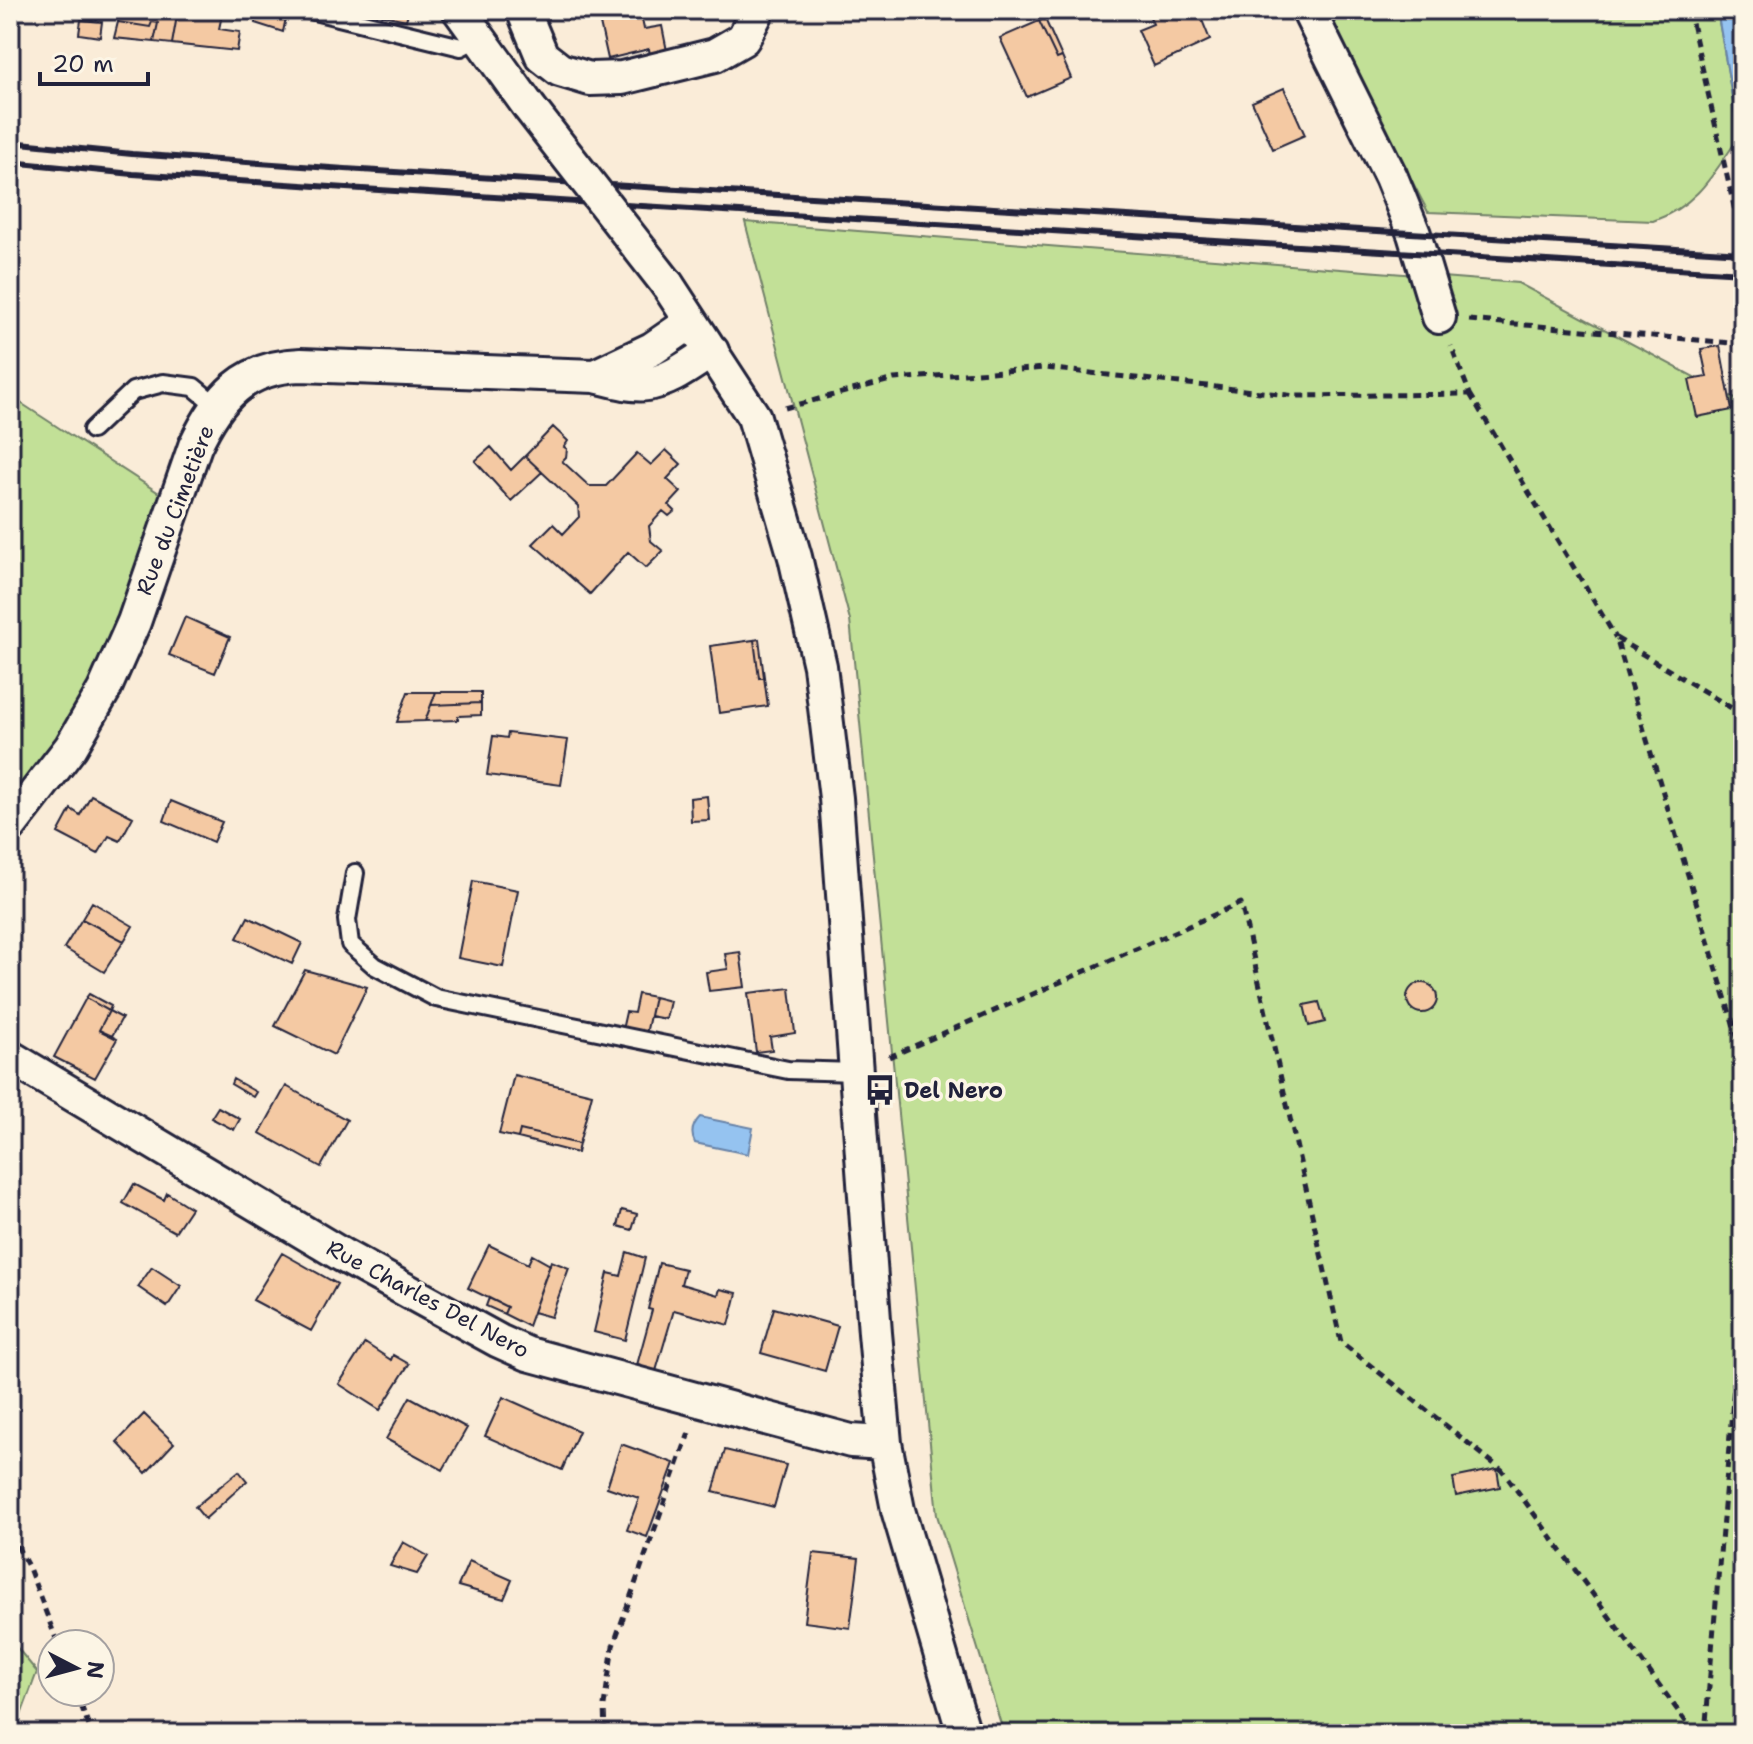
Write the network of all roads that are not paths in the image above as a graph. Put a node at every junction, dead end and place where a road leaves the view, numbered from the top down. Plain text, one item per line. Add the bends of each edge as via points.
1 (310, 10) edge
2 (459, 10) edge
3 (523, 10) edge
4 (756, 10) edge
5 (1308, 10) edge
6 (480, 37) junction
7 (1439, 317) road end
8 (691, 322) junction
9 (712, 351) junction
10 (595, 376) junction
11 (217, 406) junction
12 (92, 430) dead end
13 (10, 826) edge
14 (355, 873) dead end
15 (10, 1057) edge
16 (856, 1072) junction
17 (885, 1443) junction
18 (964, 1734) edge

1 - 6 lane via 461,47
2 - 6 street
3 - 4 street via 542,56 560,70 590,79 622,78 715,55 743,39
5 - 7 street via 1391,177
6 - 8 street, bridge
8 - 9 street
8 - 10 street, Rue du Cimetière via 652,349
9 - 10 street, Rue du Cimetière via 649,384
9 - 16 street via 754,417 820,666 836,798
10 - 11 street, Rue du Cimetière via 283,366 241,383
11 - 12 lane via 194,387 163,383 133,391
11 - 13 street, Rue du Cimetière via 195,446 134,622 104,690 71,747
14 - 16 lane via 347,920 350,944 375,966 436,998 788,1070
15 - 17 street, Rue Charles Del Nero via 342,1255 528,1354 851,1441
16 - 17 street
17 - 18 street via 898,1510

